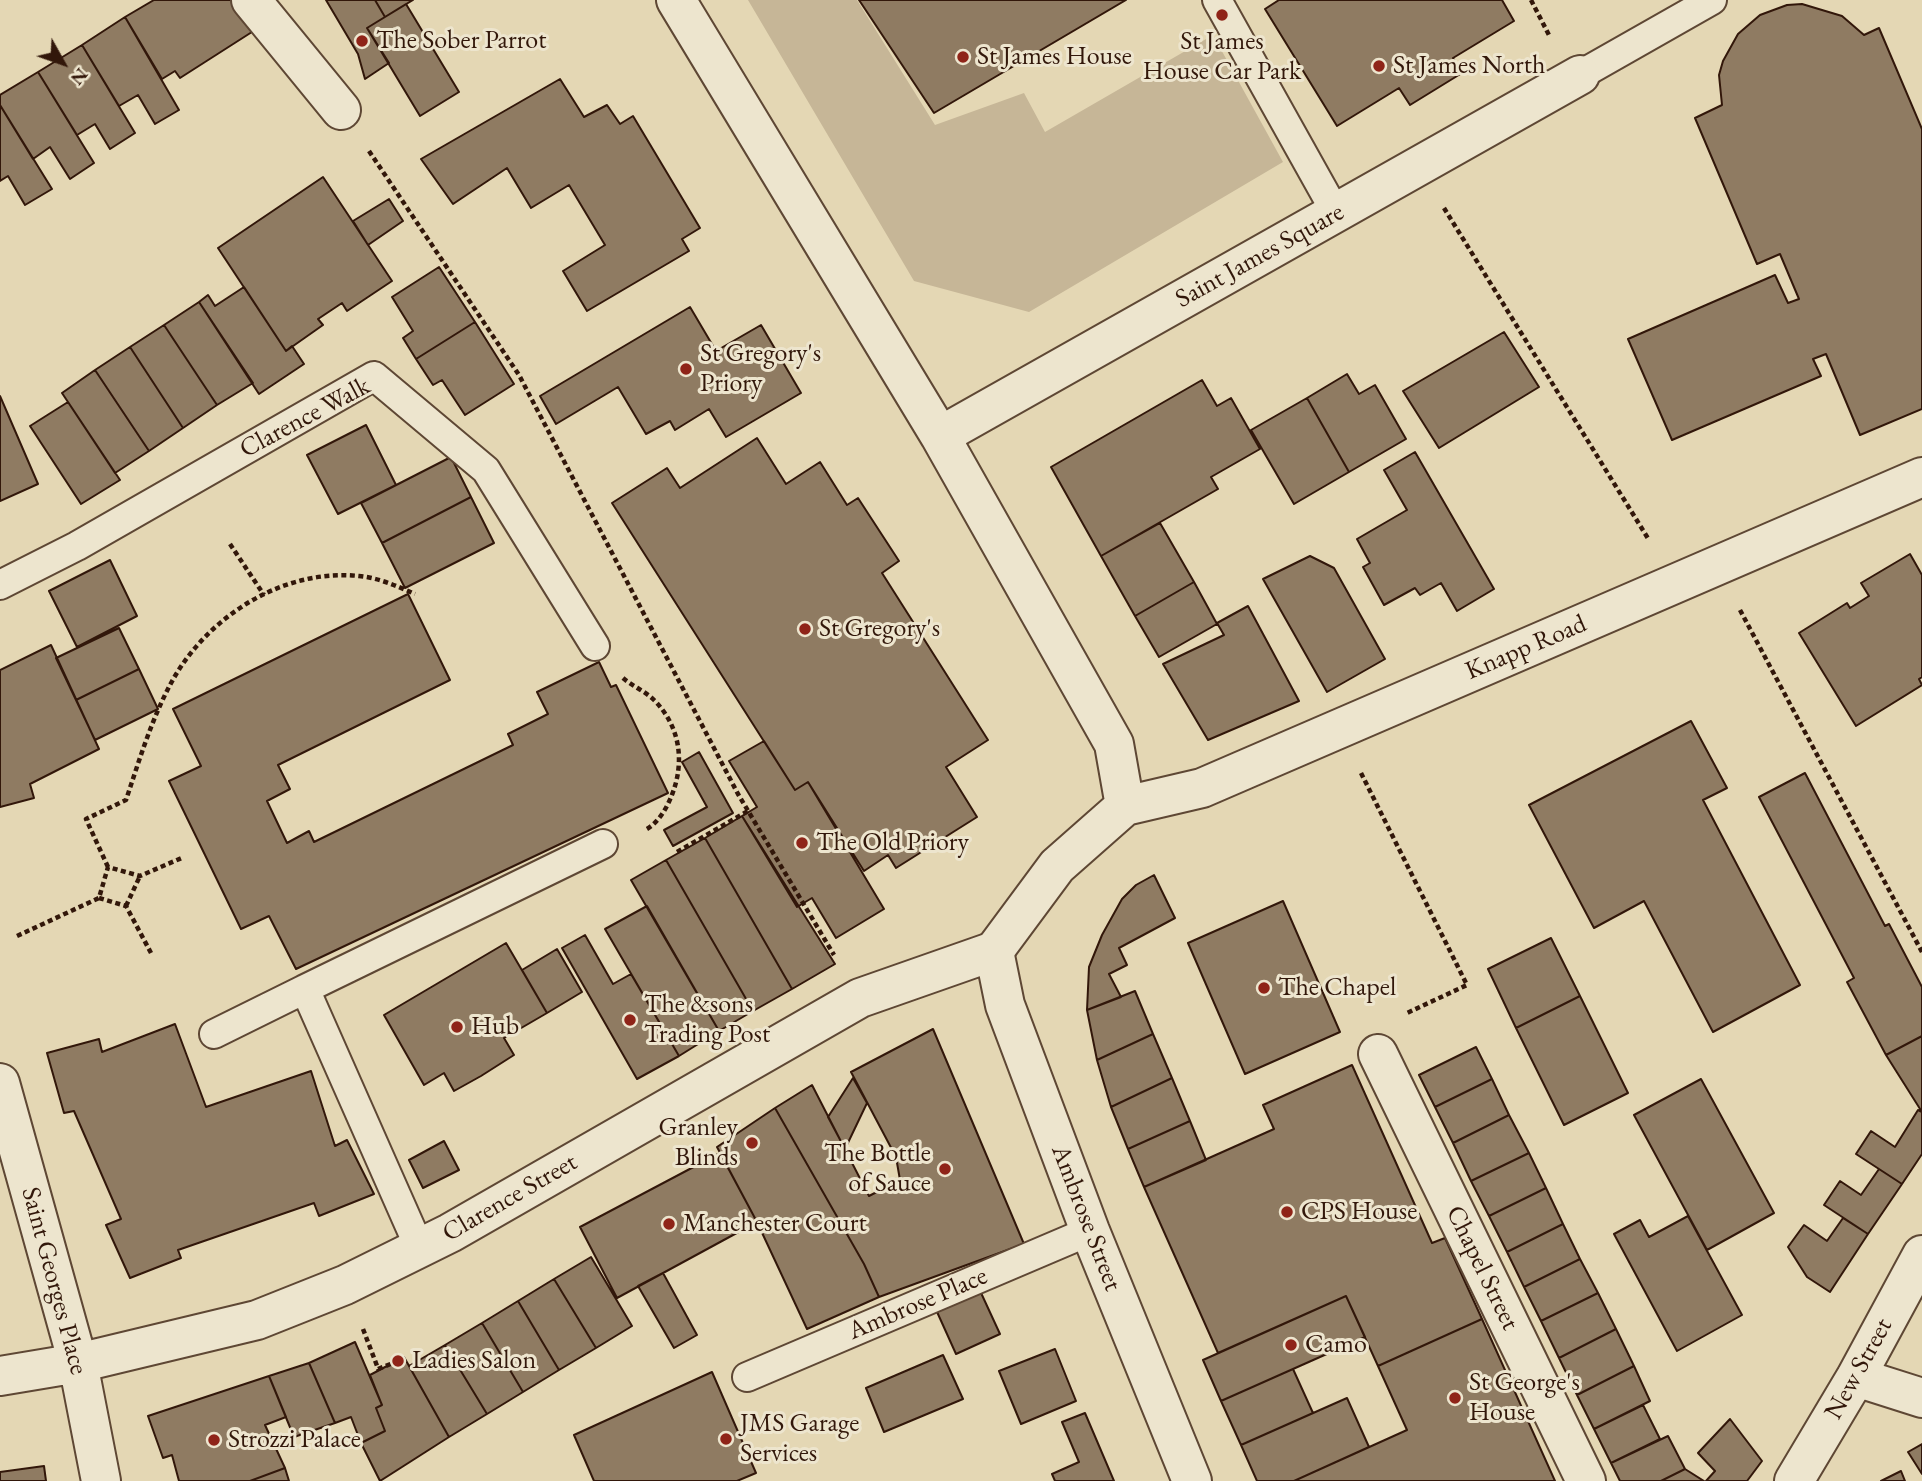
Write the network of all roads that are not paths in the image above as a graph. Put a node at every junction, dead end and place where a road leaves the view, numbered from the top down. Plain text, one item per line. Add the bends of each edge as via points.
1 (250, 0) edge
2 (676, 0) edge
3 (1217, 0) edge
4 (1712, 0) edge
5 (1580, 75) joint
6 (341, 110) road end
7 (1336, 213) junction
8 (940, 436) junction
9 (1922, 477) edge
10 (0, 586) edge
11 (595, 646) road end
12 (1125, 806) junction
13 (603, 844) road end
14 (994, 951) junction
15 (305, 989) junction
16 (214, 1034) dead end
17 (1378, 1054) road end
18 (0, 1083) edge
19 (1090, 1231) junction
20 (420, 1249) junction
21 (1922, 1255) edge
22 (78, 1363) junction
23 (0, 1376) edge
24 (747, 1377) dead end
25 (1856, 1377) junction
26 (1922, 1398) edge
27 (101, 1481) edge
28 (1192, 1481) edge
29 (1586, 1481) edge
30 (1794, 1481) edge

1 - 6 street
2 - 8 street
3 - 7 lane
4 - 5 lane
5 - 7 street, Saint James Square
7 - 8 street, Saint James Square
8 - 12 street via 1114,744
9 - 12 street, Knapp Road via 1202,788
10 - 11 lane, Clarence Walk via 374,376 486,470
12 - 14 street via 1057,866
13 - 15 lane
14 - 19 street, Ambrose Street via 1004,1005
14 - 20 street, Clarence Street via 860,998
15 - 16 lane
15 - 20 lane
17 - 29 street, Chapel Street
18 - 22 street, Saint Georges Place
19 - 24 lane, Ambrose Place
19 - 28 street, Ambrose Street
20 - 22 street, Clarence Street via 257,1320
21 - 25 street, New Street
22 - 23 street, Clarence Street
22 - 27 street, Saint Georges Place
25 - 26 street
25 - 30 street, New Street

